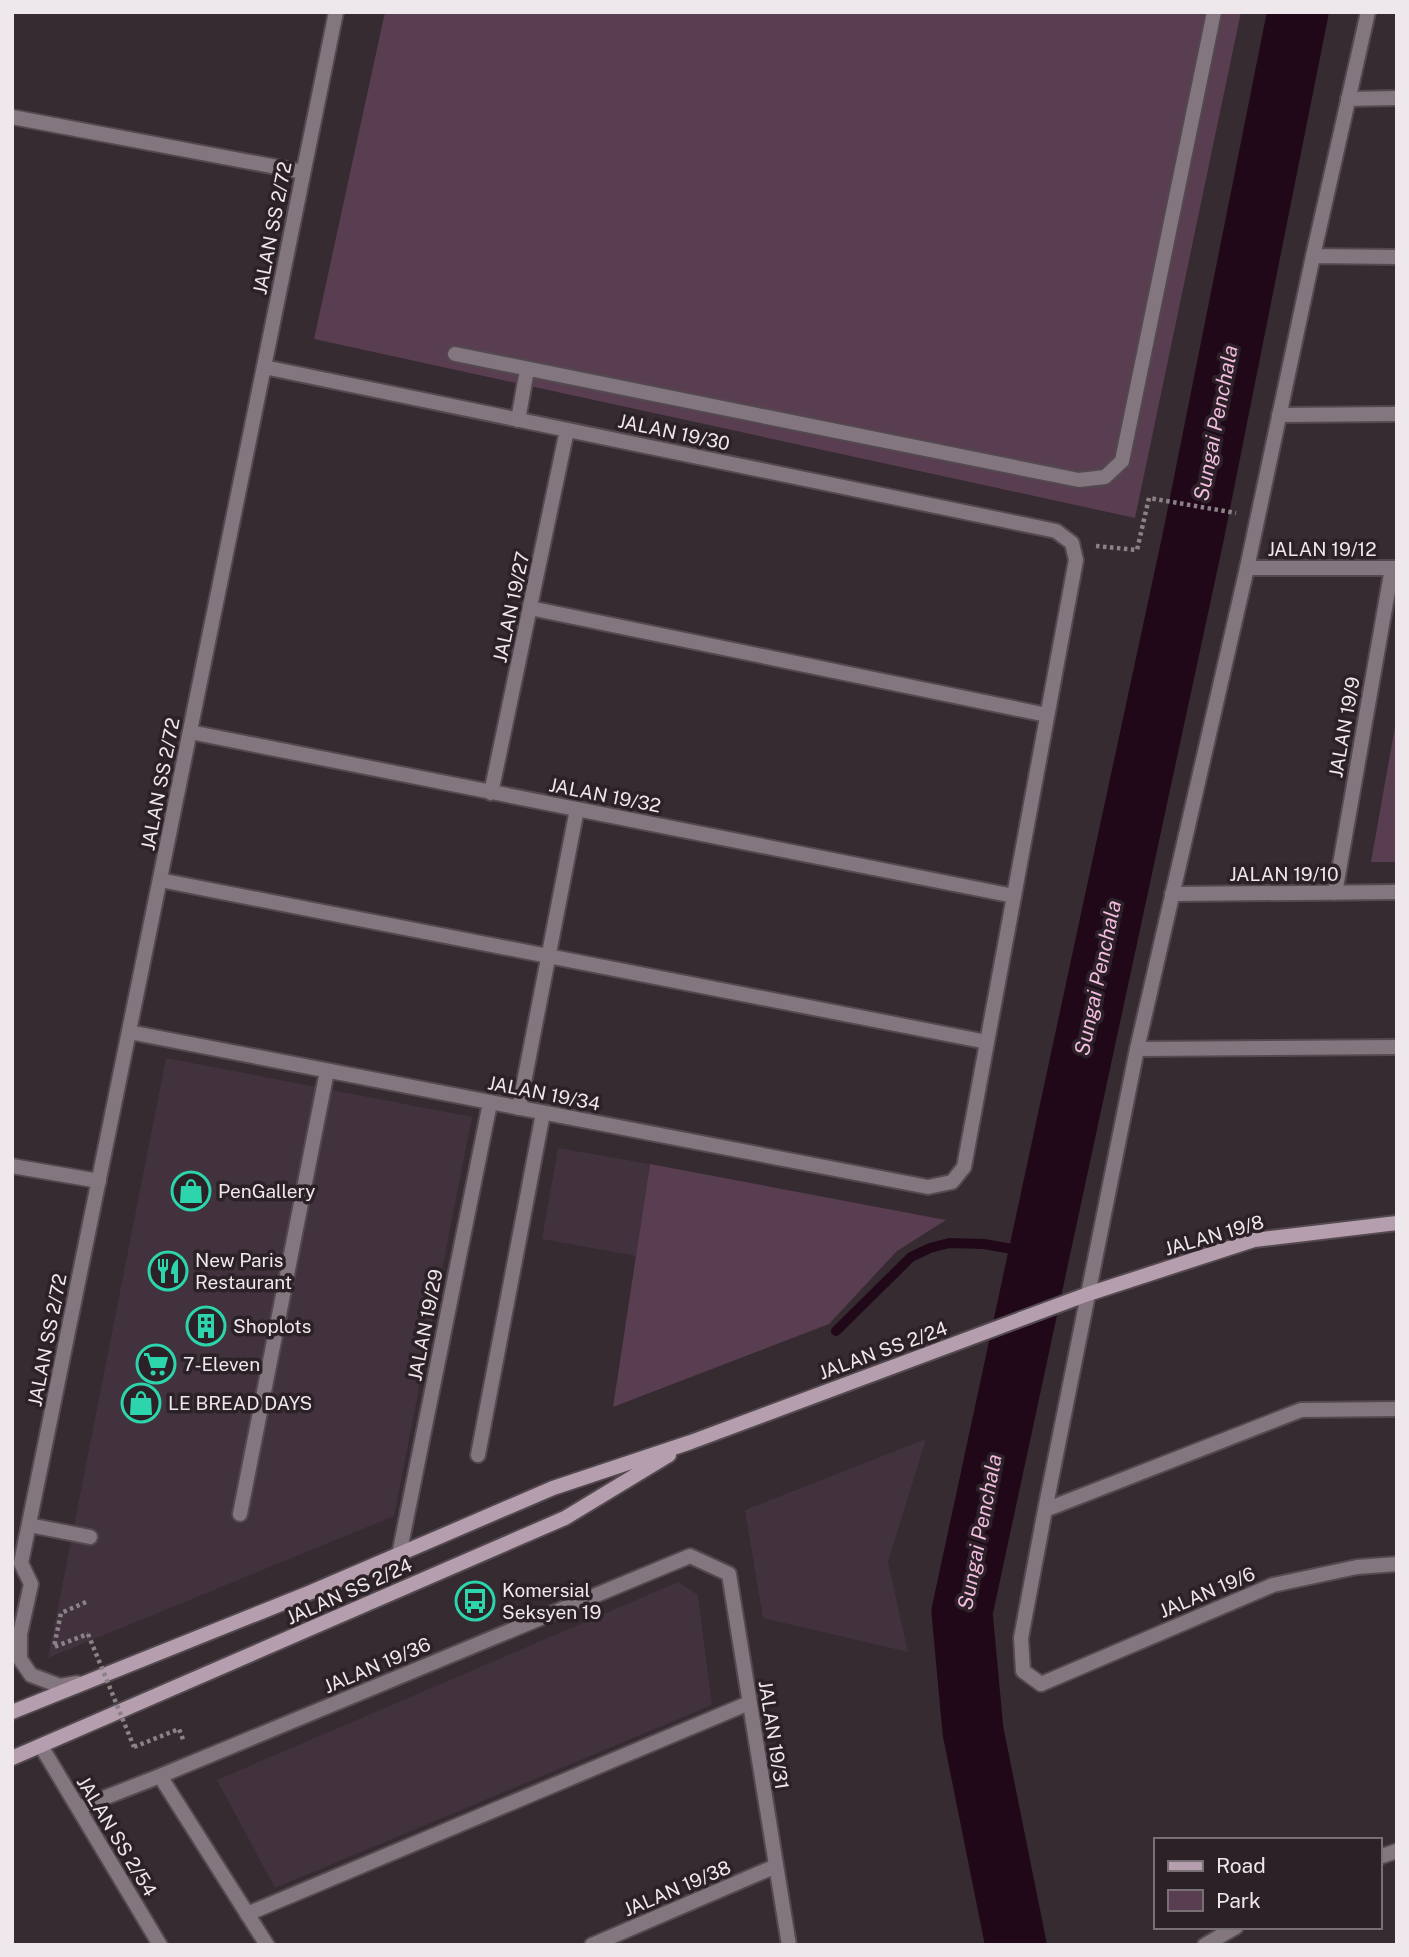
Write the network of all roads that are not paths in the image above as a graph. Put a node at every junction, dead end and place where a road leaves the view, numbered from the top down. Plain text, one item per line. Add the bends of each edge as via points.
1 (336, 12) edge
2 (1214, 12) edge
3 (1367, 12) edge
4 (1348, 99) junction
5 (1397, 99) edge
6 (12, 117) edge
7 (303, 172) junction
8 (1313, 256) junction
9 (1397, 257) edge
10 (455, 354) dead end
11 (264, 367) junction
12 (527, 370) junction
13 (1397, 414) edge
14 (1279, 415) junction
15 (518, 420) junction
16 (567, 430) junction
17 (1247, 568) junction
18 (1394, 568) edge
19 (530, 608) junction
20 (1047, 715) junction
21 (190, 732) junction
22 (491, 793) junction
23 (577, 809) junction
24 (160, 880) junction
25 (1397, 892) edge
26 (1335, 893) junction
27 (1172, 894) junction
28 (1014, 896) junction
29 (548, 956) junction
30 (129, 1032) junction
31 (987, 1042) junction
32 (1397, 1046) edge
33 (1137, 1049) junction
34 (327, 1071) junction
35 (490, 1103) junction
36 (519, 1108) junction
37 (543, 1113) junction
38 (12, 1166) edge
39 (99, 1181) junction
40 (1397, 1223) edge
41 (1088, 1294) junction
42 (1397, 1409) edge
43 (691, 1442) junction
44 (478, 1455) dead end
45 (1045, 1510) junction
46 (240, 1514) dead end
47 (29, 1525) junction
48 (90, 1537) dead end
49 (399, 1555) junction
50 (690, 1556) joint
51 (1397, 1564) edge
52 (17, 1567) edge
53 (88, 1682) junction
54 (749, 1703) junction
55 (12, 1712) edge
56 (41, 1746) junction
57 (12, 1758) edge
58 (160, 1776) junction
59 (78, 1808) junction
60 (776, 1866) junction
61 (247, 1914) junction
62 (1233, 1929) edge
63 (160, 1945) edge
64 (267, 1945) edge
65 (592, 1945) edge
66 (789, 1945) edge
67 (1205, 1945) edge

1 - 7 street, JALAN SS 2/72
2 - 12 street via 1122,461 1105,477 1079,480
3 - 4 street
4 - 5 street
4 - 8 street
6 - 7 street
7 - 11 street, JALAN SS 2/72
8 - 9 street
8 - 14 street
10 - 12 street
11 - 15 street, JALAN 19/30
11 - 21 street, JALAN SS 2/72
12 - 15 street
13 - 14 street
14 - 17 street
15 - 16 street, JALAN 19/30
16 - 19 street, JALAN 19/27
16 - 20 street, JALAN 19/30 via 1056,531 1072,543 1076,559
17 - 18 street, JALAN 19/12
17 - 27 street
18 - 26 street, JALAN 19/9
19 - 20 street
19 - 22 street, JALAN 19/27
20 - 28 street
21 - 22 street, JALAN 19/32
21 - 24 street, JALAN SS 2/72
22 - 23 street, JALAN 19/32
23 - 28 street, JALAN 19/32
23 - 29 street
24 - 29 street
24 - 30 street, JALAN SS 2/72
25 - 26 street, JALAN 19/10
26 - 27 street, JALAN 19/10
27 - 33 street
28 - 31 street
29 - 31 street
29 - 36 street
30 - 34 street, JALAN 19/34
30 - 39 street, JALAN SS 2/72
31 - 37 street, JALAN 19/34 via 964,1167 951,1182 928,1187
32 - 33 street
33 - 41 street
34 - 35 street, JALAN 19/34
34 - 46 street
35 - 36 street, JALAN 19/34
35 - 49 street, JALAN 19/29
36 - 37 street, JALAN 19/34
37 - 44 street
38 - 39 street
39 - 47 street, JALAN SS 2/72
40 - 41 main road, JALAN 19/8 via 1254,1240
41 - 43 main road, JALAN SS 2/24
41 - 45 street
42 - 45 street via 1301,1410
43 - 49 main road, JALAN SS 2/24 via 553,1488
43 - 56 main road, JALAN SS 2/24 via 565,1518
45 - 51 street, JALAN 19/6 via 1021,1638 1023,1671 1041,1684 1273,1586 1357,1567
47 - 48 street
47 - 52 street, JALAN SS 2/72
49 - 53 main road, JALAN SS 2/24
50 - 54 street, JALAN 19/31 via 729,1574
50 - 58 street, JALAN 19/36
52 - 53 street, JALAN SS 2/72 via 31,1584 20,1634 20,1659 31,1675 60,1686
53 - 55 main road, JALAN SS 2/24
54 - 60 street, JALAN 19/31
54 - 61 street
56 - 57 main road, JALAN SS 2/24
56 - 59 street, JALAN SS 2/54
58 - 59 street, JALAN 19/36
58 - 61 street
59 - 63 street, JALAN SS 2/54
60 - 65 street, JALAN 19/38
60 - 66 street, JALAN 19/31
61 - 64 street
62 - 67 street

